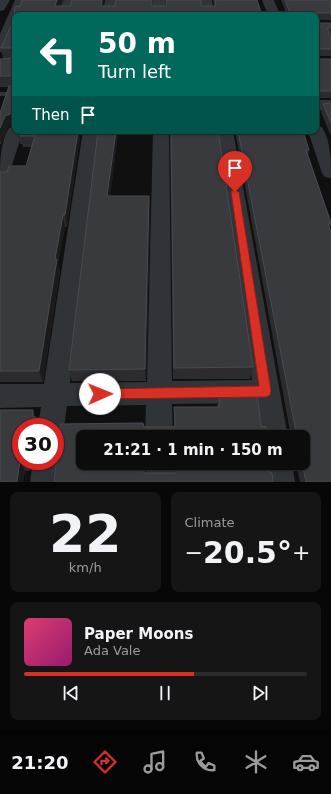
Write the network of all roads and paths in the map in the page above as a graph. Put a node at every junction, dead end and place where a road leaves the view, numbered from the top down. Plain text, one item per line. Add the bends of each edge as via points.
1 (4, 0) edge
2 (21, 0) edge
3 (69, 0) edge
4 (111, 0) edge
5 (159, 0) edge
6 (206, 0) edge
7 (268, 0) edge
8 (0, 8) edge
9 (16, 12) edge
10 (65, 12) edge
11 (109, 12) edge
12 (159, 12) edge
13 (208, 12) edge
14 (273, 12) edge
15 (12, 21) edge
16 (0, 48) edge
17 (0, 94) edge
18 (12, 94) edge
19 (319, 105) edge
20 (331, 105) edge
21 (0, 131) edge
22 (12, 131) edge
23 (14, 134) edge
24 (92, 134) edge
25 (161, 134) edge
26 (225, 134) edge
27 (317, 134) edge
28 (331, 172) edge
29 (0, 174) edge
30 (266, 391) junction
31 (159, 393) junction
32 (56, 395) junction
33 (0, 396) edge
34 (52, 418) edge
35 (159, 430) edge
36 (273, 430) edge
37 (45, 470) edge
38 (160, 470) edge
39 (279, 470) edge
40 (44, 482) edge
41 (160, 482) edge
42 (281, 482) edge

1 - 8 street
2 - 9 street
3 - 10 street
4 - 11 street
5 - 12 street
6 - 13 street
7 - 14 street
15 - 16 street
17 - 18 lane
19 - 20 street
21 - 22 street
23 - 29 street
24 - 32 street
25 - 31 street
26 - 30 street
27 - 28 street
30 - 31 street
30 - 36 street
31 - 32 street
31 - 35 street
32 - 33 street
32 - 34 street
37 - 40 street
38 - 41 street
39 - 42 street

